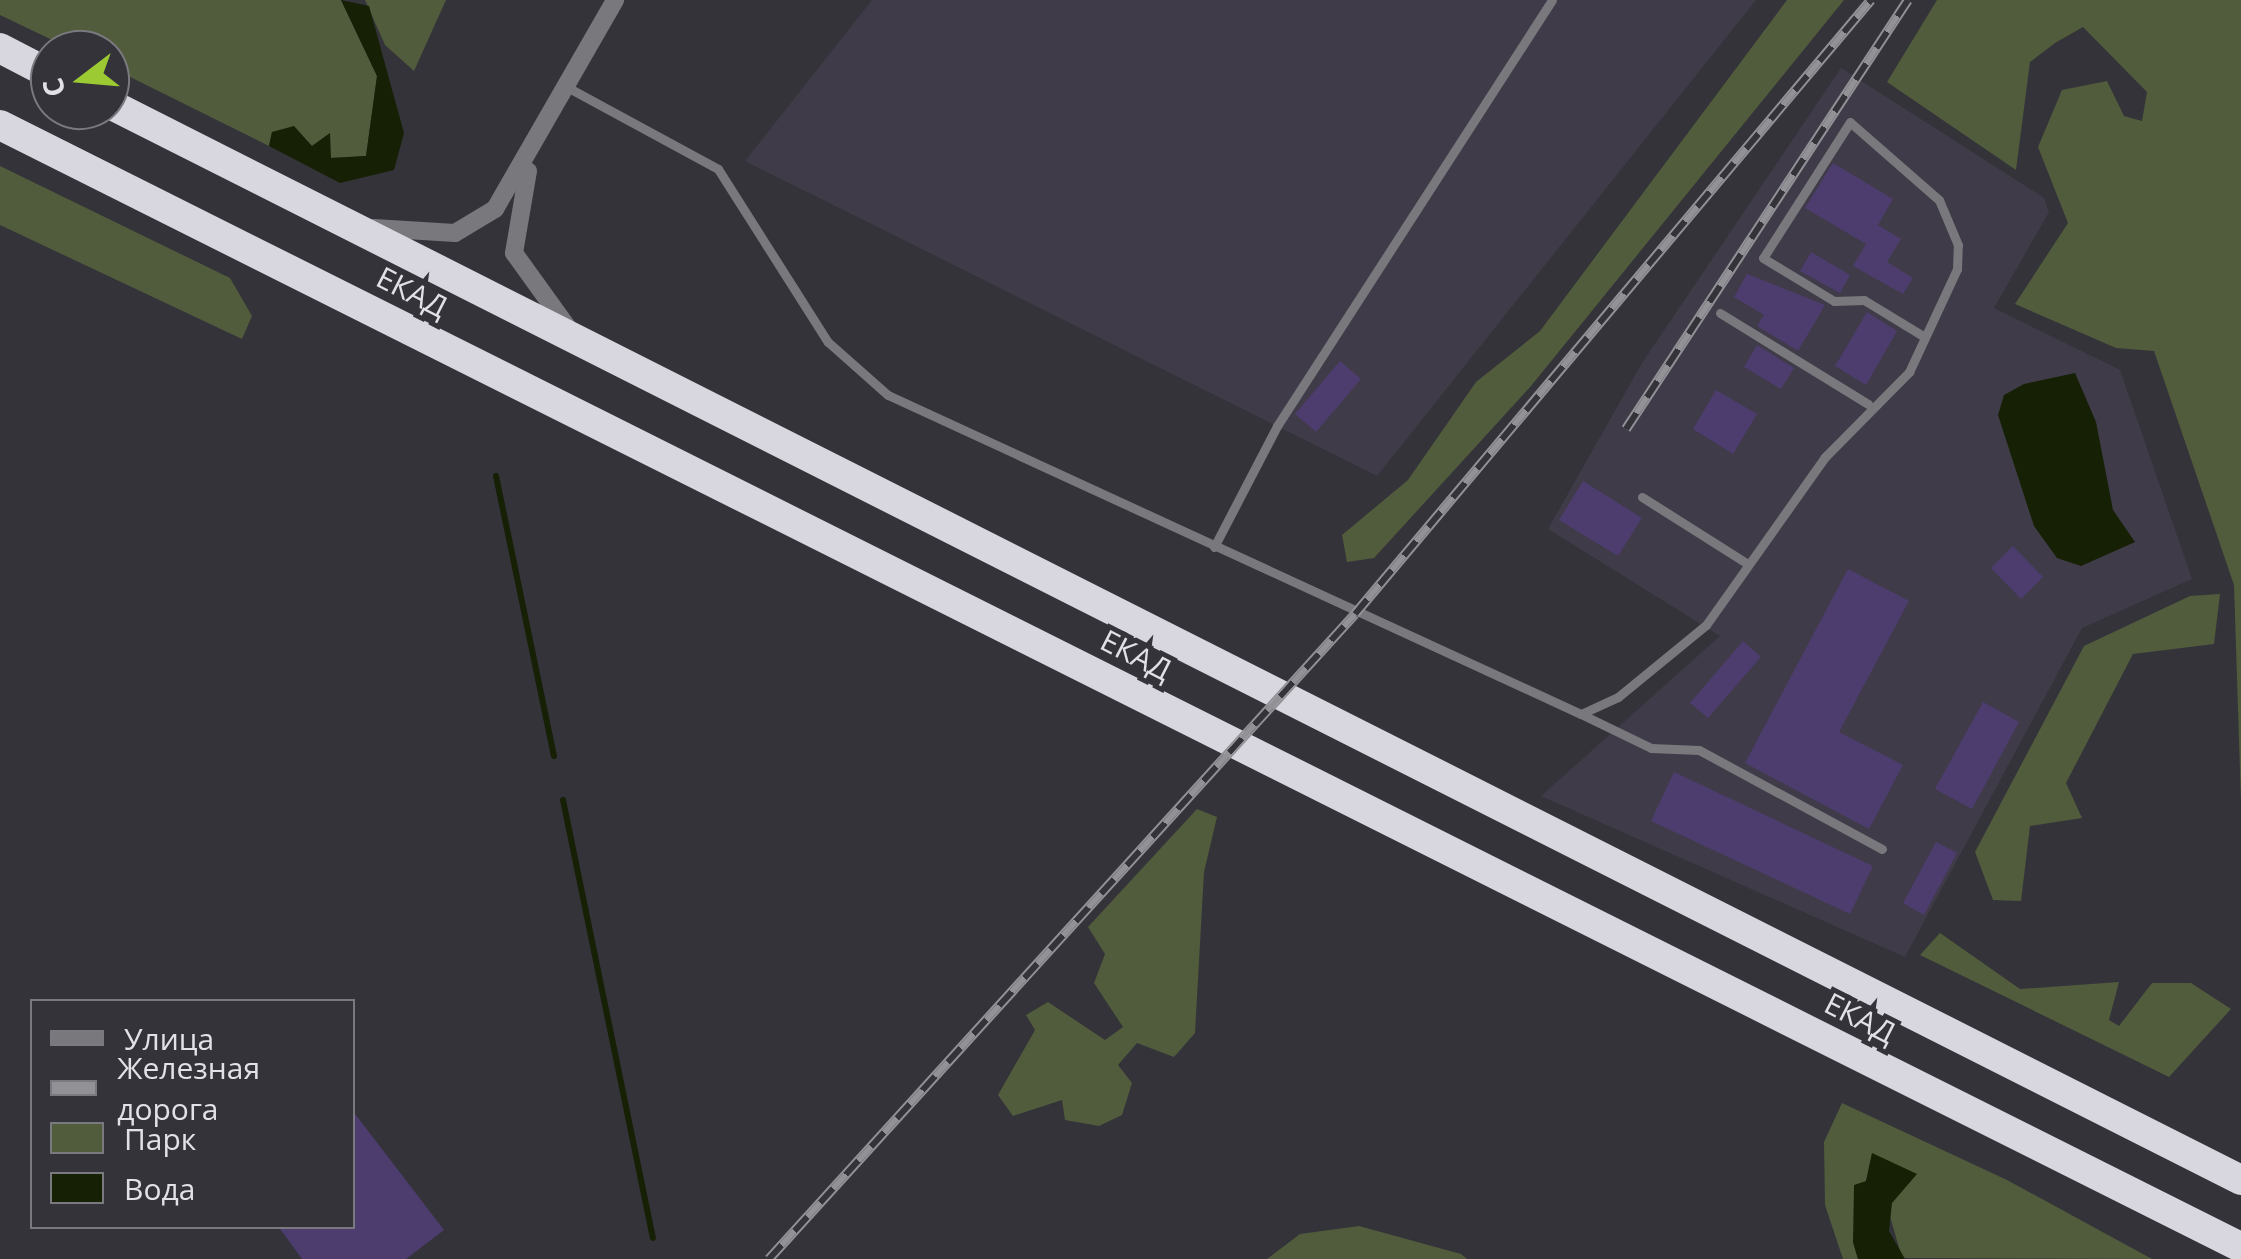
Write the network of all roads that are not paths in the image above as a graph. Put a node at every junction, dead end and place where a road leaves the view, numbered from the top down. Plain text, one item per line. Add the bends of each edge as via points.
1 (615, 0) edge
2 (1552, 0) edge
3 (0, 48) edge
4 (30, 64) edge
5 (567, 88) junction
6 (130, 114) edge
7 (0, 126) edge
8 (533, 156) junction
9 (344, 223) junction
10 (1720, 313) dead end
11 (1924, 336) junction
12 (599, 354) junction
13 (1868, 404) junction
14 (1642, 497) dead end
15 (1214, 547) junction
16 (1744, 562) junction
17 (1581, 714) junction
18 (1882, 849) dead end
19 (2241, 1180) edge
20 (2241, 1247) edge

1 - 5 street
2 - 15 lane via 1277,426
3 - 4 highway
5 - 8 street
5 - 15 lane via 718,170 828,342 888,395
6 - 9 highway, ЕКАД
7 - 20 highway, ЕКАД
8 - 9 street via 495,209 456,233
8 - 12 street via 514,253 531,287
9 - 12 highway, ЕКАД
10 - 13 lane
11 - 11 lane via 1957,269 1958,245 1939,200 1850,122 1763,258 1834,302 1864,300
11 - 13 lane via 1909,372
12 - 19 highway, ЕКАД
13 - 16 lane
14 - 16 lane
15 - 17 lane
16 - 17 lane via 1706,625 1618,697
17 - 18 lane via 1650,748 1700,750

